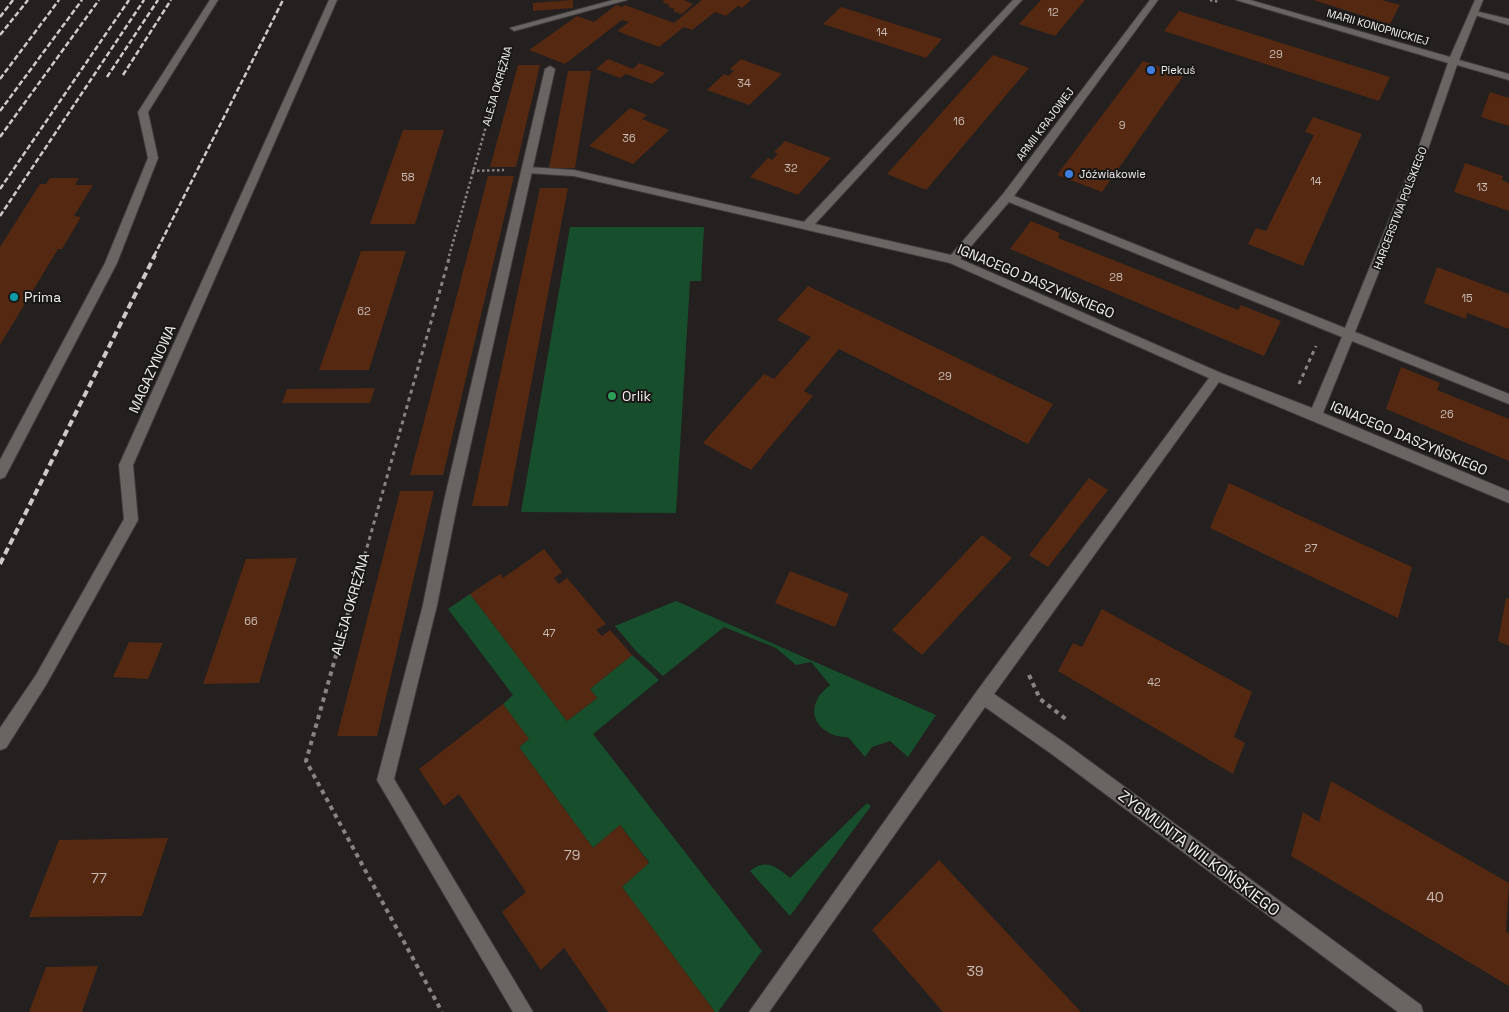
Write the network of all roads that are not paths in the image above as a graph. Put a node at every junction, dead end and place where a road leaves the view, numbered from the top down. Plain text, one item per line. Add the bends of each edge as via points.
1 (214, 0) edge
2 (333, 0) edge
3 (622, 0) edge
4 (1018, 0) edge
5 (1154, 0) edge
6 (1240, 0) edge
7 (1479, 0) edge
8 (1474, 12) junction
9 (1509, 22) edge
10 (514, 28) road end
11 (1454, 60) junction
12 (550, 69) dead end
13 (1509, 77) edge
14 (527, 170) junction
15 (1007, 197) junction
16 (806, 227) junction
17 (953, 260) junction
18 (1348, 336) junction
19 (1217, 376) junction
20 (1509, 399) edge
21 (1316, 415) junction
22 (0, 473) edge
23 (1509, 497) edge
24 (983, 696) junction
25 (0, 742) edge
26 (524, 1012) edge
27 (758, 1012) edge
28 (1414, 1012) edge

1 - 22 street via 143,112 153,158 111,264
2 - 25 street, MAGAZYNOWA via 126,465 131,520 41,680
3 - 10 street
4 - 16 street
5 - 15 street, ARMII KRAJOWEJ
6 - 11 street, MARII KONOPNICKIEJ
7 - 8 street, HARCERSTWA POLSKIEGO
8 - 9 street
8 - 11 street, HARCERSTWA POLSKIEGO
11 - 13 street, MARII KONOPNICKIEJ
11 - 18 street, HARCERSTWA POLSKIEGO via 1423,150
12 - 14 street
14 - 16 street, IGNACEGO DASZYŃSKIEGO via 574,173
14 - 26 street via 453,491 430,606 385,780
15 - 17 street, ARMII KRAJOWEJ
15 - 18 street
16 - 17 street, IGNACEGO DASZYŃSKIEGO
17 - 19 street, IGNACEGO DASZYŃSKIEGO
18 - 20 street
18 - 21 street, HARCERSTWA POLSKIEGO
19 - 21 street, IGNACEGO DASZYŃSKIEGO
19 - 24 street
21 - 23 street, IGNACEGO DASZYŃSKIEGO
24 - 27 street
24 - 28 street, ZYGMUNTA WILKOŃSKIEGO via 1060,749

